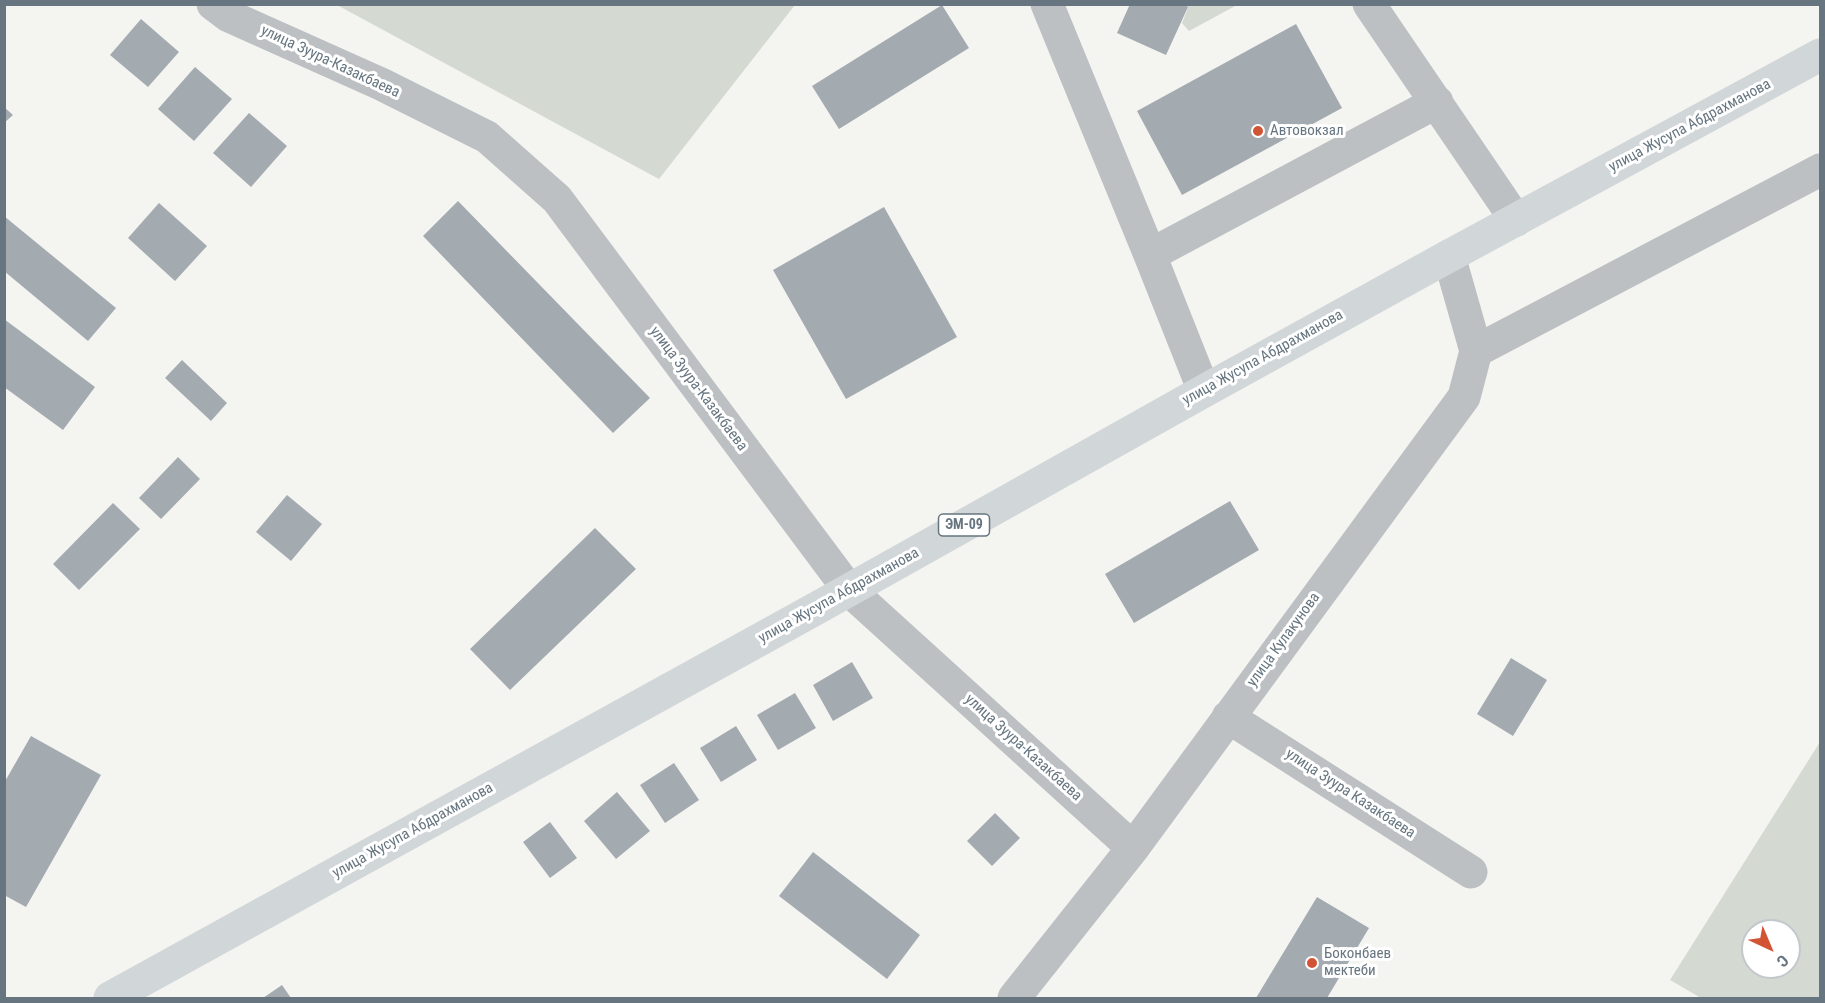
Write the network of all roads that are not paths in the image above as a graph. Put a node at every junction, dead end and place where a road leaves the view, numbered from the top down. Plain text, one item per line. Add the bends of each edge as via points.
1 (213, 4) edge
2 (1047, 4) edge
3 (1369, 4) edge
4 (1821, 56) edge
5 (1437, 102) junction
6 (1821, 170) edge
7 (1516, 220) junction
8 (1150, 255) junction
9 (1449, 256) junction
10 (1476, 351) junction
11 (1204, 391) junction
12 (849, 590) junction
13 (1228, 717) junction
14 (1133, 848) junction
15 (1472, 872) dead end
16 (110, 999) edge
17 (1014, 999) edge

1 - 12 street, улица Зуура-Казакбаева via 229,16 487,137 557,199
2 - 8 street
3 - 5 street
4 - 7 highway, улица Жусупа Абдрахманова / ЭМ-09
5 - 7 street
5 - 8 street
6 - 10 street
7 - 9 highway, улица Жусупа Абдрахманова / ЭМ-09
8 - 11 street
9 - 10 street
9 - 11 highway, улица Жусупа Абдрахманова / ЭМ-09
10 - 13 street, улица Кулакунова via 1464,397
11 - 12 highway, улица Жусупа Абдрахманова / ЭМ-09
12 - 14 street, улица Зуура-Казакбаева
12 - 16 highway, улица Жусупа Абдрахманова / ЭМ-09
13 - 14 street, улица Кулакунова
13 - 15 street, улица Зуура Казакбаева
14 - 17 street, улица Кулакунова

